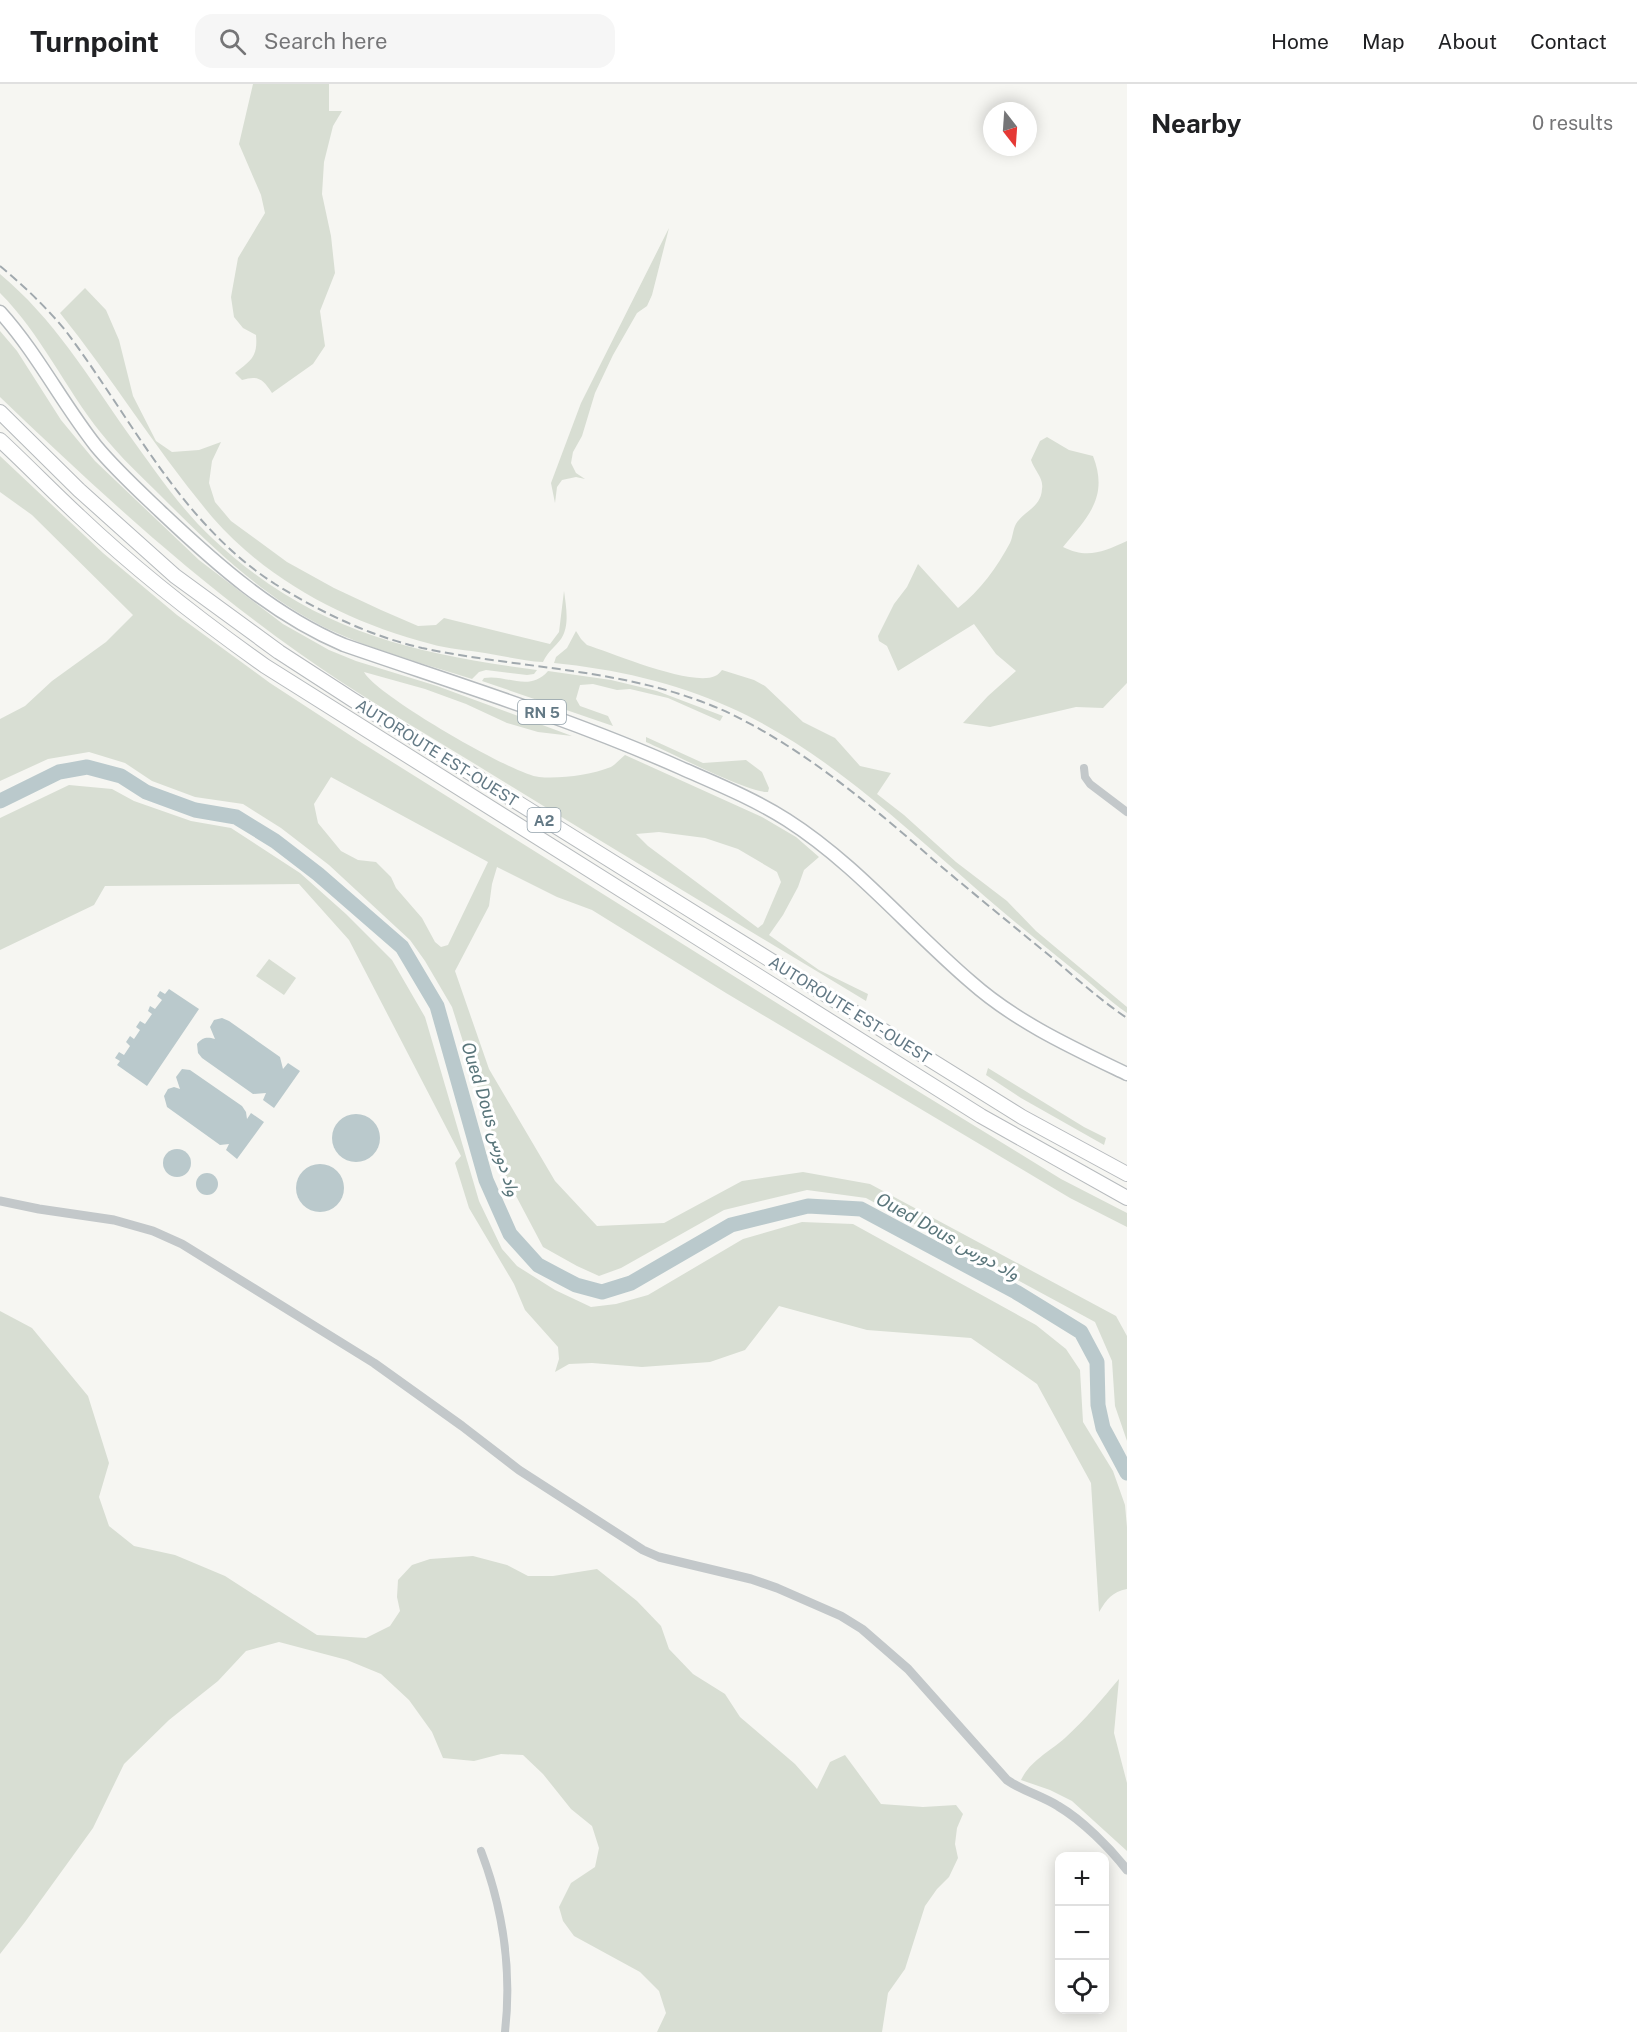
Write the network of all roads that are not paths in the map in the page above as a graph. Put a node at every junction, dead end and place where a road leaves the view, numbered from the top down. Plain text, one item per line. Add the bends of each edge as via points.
1 (0, 312) edge
2 (0, 412) edge
3 (0, 440) edge
4 (1084, 768) dead end
5 (1127, 812) edge
6 (1127, 1074) edge
7 (1127, 1174) edge
8 (1127, 1198) edge
9 (0, 1201) edge
10 (481, 1851) dead end
11 (1127, 1870) edge
12 (506, 2032) edge

1 - 6 main road, RN 5 via 111,463 212,558 268,604 314,633 557,718 757,803 837,857 971,982 1008,1011
2 - 7 highway, AUTOROUTE EST-OUEST / A2 via 79,490 176,576 279,652 1022,1118
3 - 8 highway, AUTOROUTE EST-OUEST / A2 via 183,607 265,666 981,1116
4 - 5 street via 1090,784
9 - 11 street via 114,1220 182,1244 374,1363 519,1470 643,1550 751,1579 841,1616 908,1669 1007,1780 1073,1816
10 - 12 street via 505,1934

